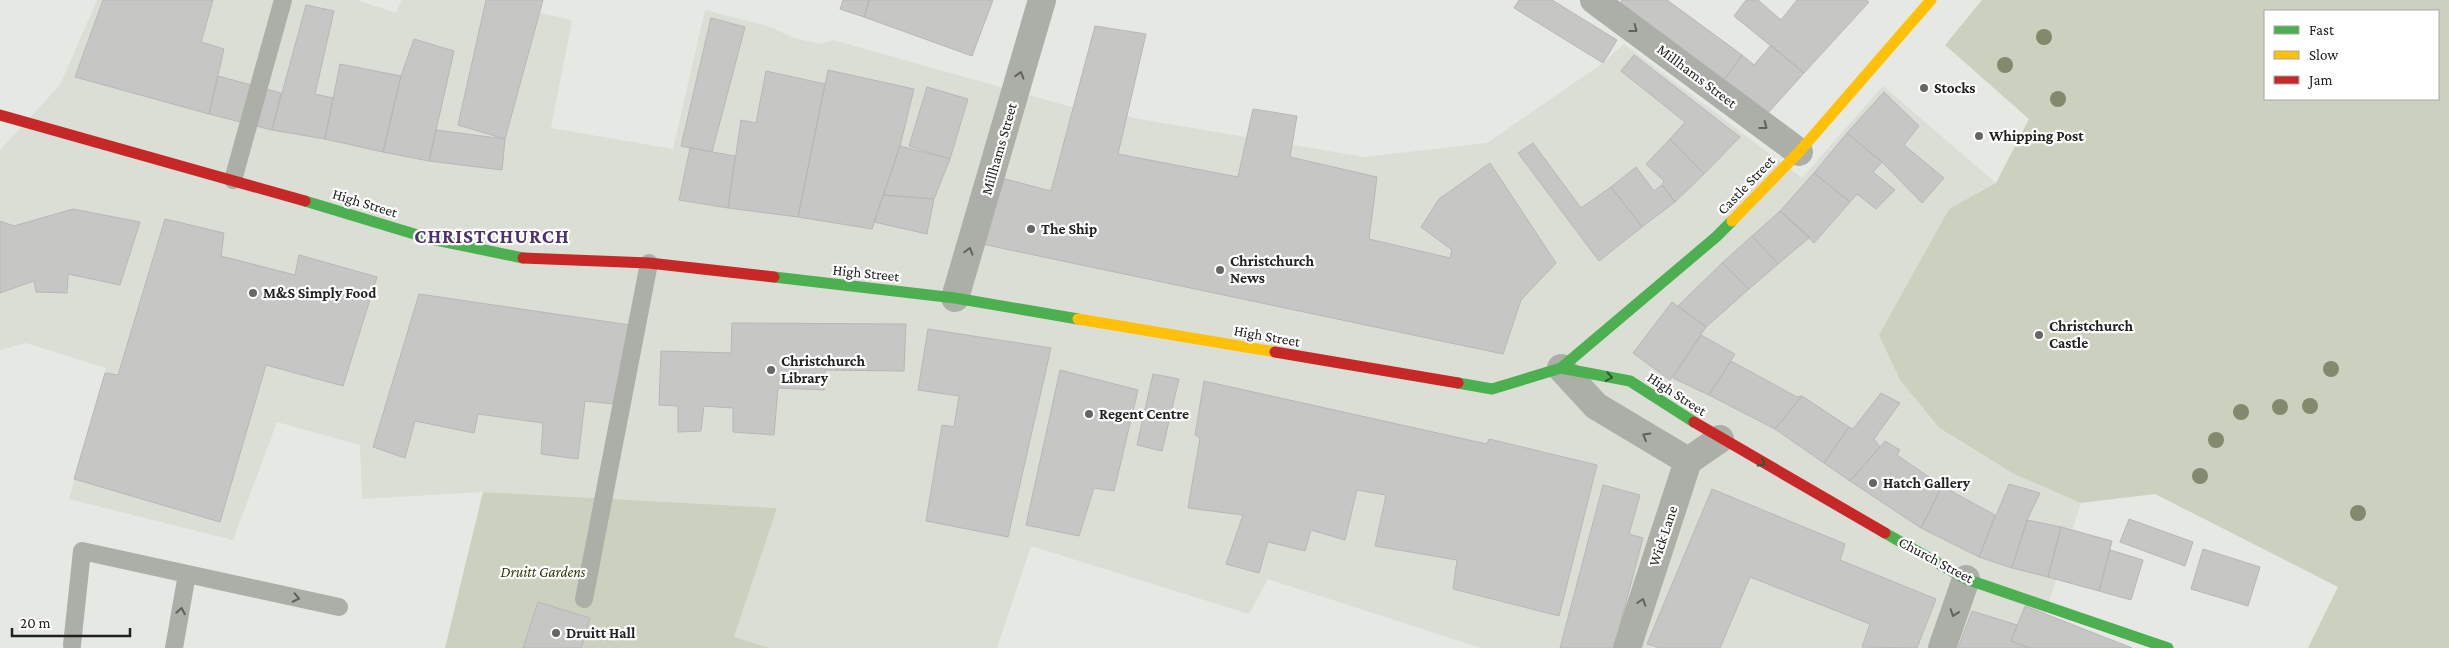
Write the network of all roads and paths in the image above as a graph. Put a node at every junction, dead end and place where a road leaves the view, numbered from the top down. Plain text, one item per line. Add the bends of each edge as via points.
1 (283, 0) edge
2 (1042, 0) edge
3 (1594, 0) edge
4 (1931, 0) edge
5 (0, 115) edge
6 (1799, 152) junction
7 (233, 180) junction
8 (648, 264) junction
9 (955, 298) junction
10 (1561, 368) junction
11 (1720, 439) junction
12 (1688, 461) junction
13 (187, 574) junction
14 (1966, 579) junction
15 (584, 599) dead end
16 (339, 607) dead end
17 (72, 645) dead end
18 (174, 648) edge
19 (1627, 648) edge
20 (1942, 648) edge
21 (2168, 648) edge

1 - 7 lane
9 -> 2 street, Millhams Street
3 -> 6 street, Millhams Street
4 - 6 street, Castle Street
5 - 7 street, High Street
6 - 10 street, Castle Street via 1716,237
7 - 8 street, High Street via 431,239 519,258
8 - 9 street, High Street
8 - 15 lane
9 - 10 street, High Street via 1492,389
10 -> 11 street, High Street via 1630,381
12 -> 10 street via 1596,406
11 - 12 street
11 -> 14 street, Church Street
19 -> 12 street, Wick Lane
13 -> 16 lane
13 - 17 lane via 82,551
18 -> 13 lane
14 -> 20 street
14 - 21 street, Church Street

